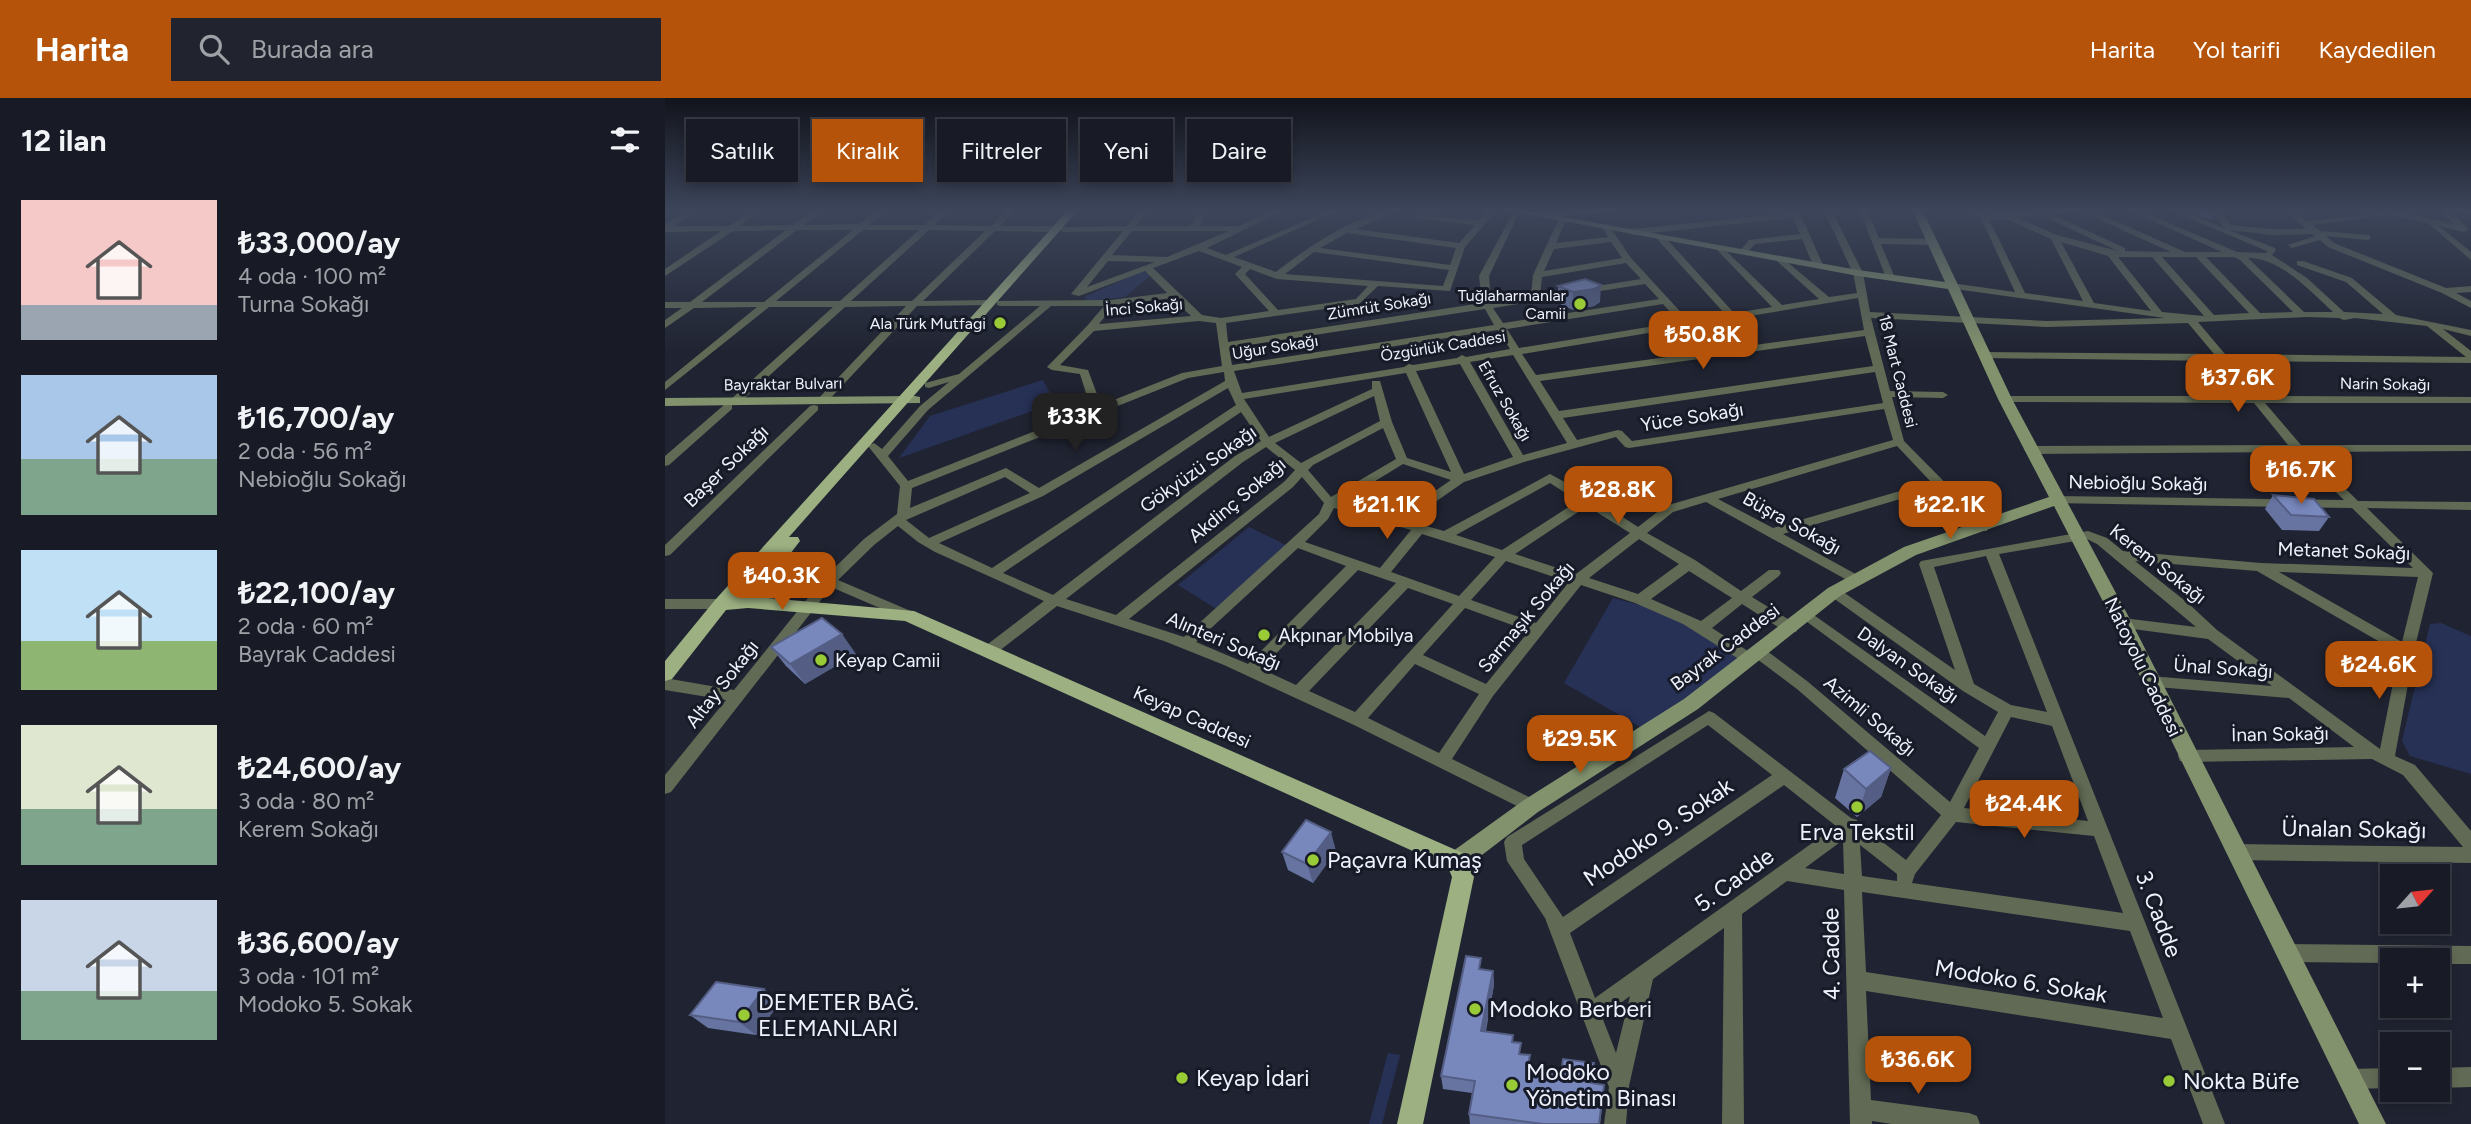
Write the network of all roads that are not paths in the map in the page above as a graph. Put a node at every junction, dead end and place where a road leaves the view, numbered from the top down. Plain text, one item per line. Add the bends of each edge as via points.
1 (688, 257) edge
2 (756, 257) edge
3 (824, 257) edge
4 (894, 257) edge
5 (962, 257) edge
6 (1035, 257) edge
7 (1175, 257) edge
8 (1222, 257) edge
9 (1300, 257) edge
10 (1369, 257) edge
11 (1457, 257) edge
12 (1493, 257) edge
13 (1545, 257) edge
14 (1626, 257) edge
15 (1678, 257) edge
16 (1729, 257) edge
17 (1769, 257) edge
18 (1814, 257) edge
19 (1850, 257) edge
20 (1881, 257) edge
21 (1938, 257) edge
22 (2003, 257) edge
23 (2064, 257) edge
24 (2113, 257) edge
25 (2157, 257) edge
26 (2201, 257) edge
27 (2240, 257) edge
28 (2268, 257) edge
29 (2360, 257) edge
30 (1104, 258) joint
31 (1225, 258) joint
32 (1169, 259) junction
33 (1780, 259) junction
34 (1628, 260) junction
35 (2300, 263) dead end
36 (1818, 265) junction
37 (1247, 267) junction
38 (1147, 268) junction
39 (1453, 268) junction
40 (665, 273) edge
41 (1858, 273) junction
42 (1538, 275) junction
43 (1277, 276) junction
44 (1890, 278) junction
45 (1648, 281) junction
46 (1374, 285) junction
47 (1951, 286) junction
48 (2471, 289) edge
49 (2445, 291) junction
50 (2021, 294) junction
51 (1174, 295) junction
52 (1861, 295) junction
53 (1535, 298) junction
54 (1074, 299) junction
55 (1826, 300) junction
56 (1667, 301) junction
57 (915, 303) junction
58 (994, 303) junction
59 (1111, 303) junction
60 (2089, 303) junction
61 (693, 304) junction
62 (767, 304) junction
63 (842, 304) junction
64 (665, 305) edge
65 (1047, 305) junction
66 (1487, 305) junction
67 (2471, 305) edge
68 (1779, 308) junction
69 (1275, 312) junction
70 (2157, 312) junction
71 (1868, 315) junction
72 (2303, 316) junction
73 (1733, 317) junction
74 (2258, 317) junction
75 (2344, 317) junction
76 (1199, 318) junction
77 (2211, 318) junction
78 (2190, 319) junction
79 (2394, 319) junction
80 (1221, 321) junction
81 (1968, 321) junction
82 (2427, 322) junction
83 (1686, 324) junction
84 (665, 325) edge
85 (1091, 328) junction
86 (1501, 329) junction
87 (1870, 332) junction
88 (2471, 333) edge
89 (1223, 346) junction
90 (1516, 350) junction
91 (1984, 355) junction
92 (2219, 357) junction
93 (1462, 358) junction
94 (2471, 358) edge
95 (1409, 368) junction
96 (1880, 368) junction
97 (964, 373) junction
98 (1374, 373) junction
99 (1229, 377) junction
100 (1533, 379) junction
101 (929, 385) junction
102 (665, 387) edge
103 (1377, 391) junction
104 (1943, 395) dead end
105 (2256, 398) junction
106 (1889, 399) junction
107 (2005, 399) junction
108 (2471, 400) edge
109 (1240, 401) junction
110 (665, 404) edge
111 (731, 404) junction
112 (818, 404) junction
113 (904, 404) junction
114 (1097, 409) junction
115 (1557, 415) junction
116 (1386, 422) junction
117 (1267, 442) junction
118 (1899, 442) junction
119 (1574, 446) junction
120 (2296, 447) junction
121 (2471, 448) edge
122 (2030, 450) junction
123 (878, 452) junction
124 (1520, 459) junction
125 (1402, 460) junction
126 (665, 462) edge
127 (1302, 470) junction
128 (1460, 480) junction
129 (1937, 484) junction
130 (906, 486) junction
131 (1039, 493) junction
132 (1710, 499) junction
133 (1588, 500) junction
134 (2056, 500) junction
135 (1330, 503) junction
136 (2354, 506) junction
137 (2471, 506) edge
138 (901, 518) junction
139 (1397, 523) junction
140 (1982, 528) junction
141 (1419, 529) junction
142 (1638, 532) junction
143 (1771, 533) junction
144 (1445, 536) junction
145 (2076, 537) junction
146 (1296, 543) junction
147 (929, 544) junction
148 (1991, 551) junction
149 (665, 552) edge
150 (2119, 555) junction
151 (1503, 556) junction
152 (1690, 563) junction
153 (1354, 566) junction
154 (2260, 567) junction
155 (1774, 573) dead end
156 (2426, 573) junction
157 (993, 574) junction
158 (1382, 574) junction
159 (1578, 580) junction
160 (1856, 580) junction
161 (829, 581) junction
162 (1406, 581) junction
163 (1833, 592) junction
164 (1743, 597) junction
165 (1055, 600) junction
166 (1640, 600) junction
167 (748, 601) junction
168 (1463, 601) junction
169 (665, 604) edge
170 (721, 604) junction
171 (808, 607) junction
172 (908, 615) junction
173 (1120, 619) junction
174 (1798, 622) junction
175 (2123, 623) junction
176 (1702, 628) junction
177 (1538, 629) junction
178 (2212, 634) junction
179 (1185, 644) junction
180 (2407, 650) junction
181 (989, 651) junction
182 (1754, 656) junction
183 (1414, 657) junction
184 (1249, 672) junction
185 (665, 674) edge
186 (2150, 682) junction
187 (665, 684) edge
188 (1968, 687) junction
189 (1488, 692) junction
190 (2294, 693) junction
191 (1298, 694) junction
192 (737, 696) junction
193 (2007, 710) junction
194 (1357, 720) junction
195 (2059, 721) junction
196 (1988, 746) junction
197 (2186, 756) junction
198 (2380, 756) junction
199 (1442, 761) junction
200 (1785, 775) junction
201 (668, 780) edge
202 (1531, 806) junction
203 (1952, 814) junction
204 (1851, 825) junction
205 (2099, 829) junction
206 (2471, 844) edge
207 (2236, 852) junction
208 (2471, 855) edge
209 (1457, 861) junction
210 (1784, 873) junction
211 (1905, 880) junction
212 (1855, 881) junction
213 (1733, 910) junction
214 (2138, 924) junction
215 (1559, 930) junction
216 (2287, 953) junction
217 (2471, 955) edge
218 (1645, 974) junction
219 (1856, 980) junction
220 (1592, 1012) junction
221 (2178, 1030) junction
222 (2471, 1077) edge
223 (2450, 1078) edge
224 (2350, 1079) junction
225 (2380, 1079) edge
226 (1619, 1087) junction
227 (1861, 1116) edge
228 (1411, 1124) edge
229 (1615, 1124) edge
230 (1733, 1124) edge
231 (1969, 1124) edge
232 (2214, 1124) edge
233 (2372, 1124) edge

1 - 40 street
2 - 61 street
3 - 62 street
4 - 63 street
5 - 57 street, Başer Sokağı
6 - 58 main road
7 - 32 street
8 - 31 street
9 - 43 street
10 - 39 street
11 - 39 street
12 - 66 street via 1484,276
13 - 42 street
14 - 34 street
15 - 73 street
16 - 68 street
17 - 33 street
18 - 36 street
19 - 41 street, 18 Mart Caddesi
20 - 44 street
21 - 47 street, Natoyolu Caddesi
22 - 50 street
23 - 60 street
24 - 70 street
25 - 77 street
26 - 74 street
27 - 72 street
28 - 75 street via 2304,280
29 - 49 street
30 - 32 street
30 - 54 street
31 - 37 street
32 - 38 street
33 - 36 street
33 - 55 street
34 - 42 street
34 - 45 street
35 - 79 street via 2349,280
36 - 41 street
37 - 43 street
37 - 69 street via 1240,275
38 - 51 street
38 - 54 street
39 - 46 street via 1447,289
41 - 44 street
41 - 52 street, 18 Mart Caddesi
42 - 53 street
43 - 46 street
44 - 47 street
45 - 53 street, Zümrüt Sokağı
45 - 56 street
46 - 69 street, İnci Sokağı via 1359,301
47 - 50 street
47 - 81 street, Natoyolu Caddesi
48 - 49 street
49 - 67 street
50 - 60 street
51 - 59 street
51 - 76 street
52 - 55 street, Özgürlük Caddesi
52 - 71 street, 18 Mart Caddesi
53 - 66 street, Zümrüt Sokağı
54 - 59 street
54 - 65 street
55 - 68 street, Özgürlük Caddesi
56 - 83 street
56 - 86 street, Uğur Sokağı
57 - 58 street
57 - 63 street
57 - 112 street, Başer Sokağı
58 - 65 street
58 - 101 main road
58 - 113 main road
59 - 85 street
60 - 70 street
61 - 62 street
61 - 64 street
61 - 84 street
62 - 63 street
62 - 102 street
63 - 111 street
65 - 97 street
66 - 86 street
66 - 89 street, Zümrüt Sokağı
68 - 73 street, Özgürlük Caddesi
69 - 80 street, İnci Sokağı
70 - 78 street
71 - 81 street
71 - 87 street, 18 Mart Caddesi
72 - 74 street
72 - 75 street
73 - 83 street, Özgürlük Caddesi
74 - 77 street
75 - 79 street
76 - 80 street, İnci Sokağı
76 - 85 street, İnci Sokağı
77 - 78 street
78 - 81 street
78 - 92 street
79 - 82 street
80 - 89 street
81 - 91 street, Natoyolu Caddesi
82 - 88 street
82 - 94 street
83 - 90 street, Özgürlük Caddesi
85 - 114 street via 1052,367 1084,373
86 - 90 street
86 - 99 street, Uğur Sokağı
87 - 96 street, 18 Mart Caddesi
87 - 100 street
89 - 99 street
90 - 93 street, Özgürlük Caddesi
90 - 100 street
91 - 92 street
91 - 107 street, Natoyolu Caddesi
92 - 94 street
92 - 105 street
93 - 95 street, Özgürlük Caddesi
93 - 124 street, Efruz Sokağı
95 - 98 street, Özgürlük Caddesi
95 - 128 street
96 - 106 street, 18 Mart Caddesi
96 - 115 street
97 - 101 street
97 - 123 street
98 - 103 street
98 - 109 street, Özgürlük Caddesi
99 - 109 street
99 - 114 street, Uğur Sokağı via 1179,377
99 - 131 street
100 - 115 street
101 - 113 main road
103 - 116 street
103 - 117 street, Gökyüzü Sokağı
104 - 106 street
105 - 107 street, Narin Sokağı
105 - 108 street, Narin Sokağı
105 - 120 street
106 - 118 street, 18 Mart Caddesi
106 - 119 street, Yüce Sokağı via 1629,445 1618,433
107 - 122 street, Natoyolu Caddesi
109 - 117 street
109 - 157 street
110 - 111 street, Bayraktar Bulvarı
111 - 112 street, Bayraktar Bulvarı
111 - 126 street
112 - 113 street, Bayraktar Bulvarı
112 - 149 street, Başer Sokağı
113 - 123 main road
113 - 170 main road
114 - 130 street, Uğur Sokağı
115 - 119 street
116 - 125 street
116 - 127 street, Akdinç Sokağı
117 - 127 street
117 - 165 street, Gökyüzü Sokağı
118 - 129 street, 18 Mart Caddesi
118 - 132 street, Sarmaşık Sokağı
119 - 124 street, Yüce Sokağı
120 - 121 street
120 - 122 street
120 - 136 street
122 - 134 street, Natoyolu Caddesi
123 - 130 street
123 - 167 main road via 748,593
124 - 128 street, Yüce Sokağı
125 - 128 street
125 - 135 street
127 - 135 street
127 - 173 street, Akdinç Sokağı
128 - 139 street, Yüce Sokağı
129 - 140 street, 18 Mart Caddesi
129 - 143 street
130 - 138 street
131 - 138 street, Altay Sokağı via 1006,472
131 - 147 street
132 - 142 street, Sarmaşık Sokağı via 1669,509
132 - 143 street, Büşra Sokağı
133 - 142 street, Dalyan Sokağı
133 - 144 street, Dalyan Sokağı via 1551,478
133 - 151 street
134 - 136 street, Nebioğlu Sokağı
134 - 140 street, Bayrak Caddesi
134 - 145 street, Natoyolu Caddesi
135 - 139 street, Azimli Sokağı
135 - 146 street via 1324,516
136 - 137 street, Nebioğlu Sokağı
136 - 156 street
138 - 147 street, Alınteri Sokağı via 911,533
138 - 161 street, Altay Sokağı
139 - 141 street, Azimli Sokağı
140 - 160 street, Bayrak Caddesi via 1910,551
141 - 144 street, Azimli Sokağı
141 - 158 street
142 - 152 street, Dalyan Sokağı
142 - 159 street, Sarmaşık Sokağı
143 - 160 street, Büşra Sokağı
144 - 151 street, Azimli Sokağı
145 - 148 street
145 - 150 street, Kerem Sokağı via 2088,535
145 - 175 street, Natoyolu Caddesi
146 - 153 street
146 - 179 street
147 - 157 street, Alınteri Sokağı
148 - 188 street via 1926,564
148 - 195 street, 3. Cadde
150 - 154 street, Metanet Sokağı
150 - 178 street, Kerem Sokağı
151 - 159 street, Azimli Sokağı
151 - 168 street
152 - 164 street, Dalyan Sokağı
152 - 166 street
153 - 158 street
153 - 184 street
154 - 156 street, Metanet Sokağı
154 - 180 street
155 - 164 street
156 - 180 street
157 - 165 street, Alınteri Sokağı
158 - 162 street
159 - 166 street, Azimli Sokağı
159 - 177 street, Sarmaşık Sokağı
160 - 163 street, Bayrak Caddesi
161 - 171 street, Altay Sokağı
161 - 172 street, Keyap Caddesi
162 - 168 street
162 - 191 street
163 - 174 street, Bayrak Caddesi
163 - 188 street
164 - 174 street, Dalyan Sokağı
164 - 176 street
165 - 173 street, Alınteri Sokağı
165 - 181 street, Gökyüzü Sokağı
166 - 176 street, Azimli Sokağı
167 - 170 main road, Keyap Caddesi
167 - 171 main road, Keyap Caddesi
168 - 177 street
168 - 183 street
169 - 170 street
170 - 185 main road
171 - 172 main road, Keyap Caddesi
171 - 192 street, Altay Sokağı
172 - 181 main road, Keyap Caddesi
173 - 179 street, Alınteri Sokağı
174 - 182 street, Bayrak Caddesi
174 - 196 street, Dalyan Sokağı
175 - 178 street, Kerem Sokağı
175 - 186 street, Natoyolu Caddesi
176 - 182 street, Azimli Sokağı
177 - 189 street, Sarmaşık Sokağı
178 - 190 street, Kerem Sokağı
179 - 184 street, Alınteri Sokağı
180 - 198 street
181 - 209 main road, Keyap Caddesi
182 - 202 street, Bayrak Caddesi via 1691,704
182 - 203 street, Azimli Sokağı
183 - 189 street
183 - 194 street
184 - 191 street, Alınteri Sokağı
186 - 190 street, Ünal Sokağı
186 - 197 street, Natoyolu Caddesi
187 - 192 street
188 - 193 street
189 - 199 street, Sarmaşık Sokağı
190 - 198 street, Kerem Sokağı
191 - 194 street, Alınteri Sokağı
192 - 201 street, Altay Sokağı
193 - 195 street
193 - 196 street
194 - 199 street, Alınteri Sokağı
195 - 205 street, 3. Cadde
196 - 203 street
197 - 198 street, İnan Sokağı
197 - 207 street, Natoyolu Caddesi
198 - 206 street, Kerem Sokağı via 2409,770
199 - 202 street, Alınteri Sokağı
200 - 204 street
200 - 215 street, Modoko 9. Sokak
200 - 215 street via 1709,717 1513,842 1516,861
202 - 209 street, Bayrak Caddesi
203 - 205 street
203 - 211 street
204 - 210 street, 5. Cadde
204 - 211 street
204 - 212 street, 4. Cadde
205 - 214 street, 3. Cadde
207 - 208 street, Ünalan Sokağı
207 - 216 street, Natoyolu Caddesi
209 - 228 main road via 1463,877
210 - 212 street
210 - 213 street, 5. Cadde
211 - 212 street
211 - 214 street
212 - 219 street, 4. Cadde
213 - 218 street, 5. Cadde
213 - 230 street
214 - 221 street, 3. Cadde
215 - 220 street
216 - 217 street
216 - 224 street, Natoyolu Caddesi
218 - 220 street, 5. Cadde
218 - 226 street
219 - 221 street, Modoko 6. Sokak
219 - 227 street, 4. Cadde
220 - 226 street
221 - 232 street, 3. Cadde
222 - 223 street
224 - 225 street
224 - 233 street, Natoyolu Caddesi
226 - 229 street
227 - 231 street

